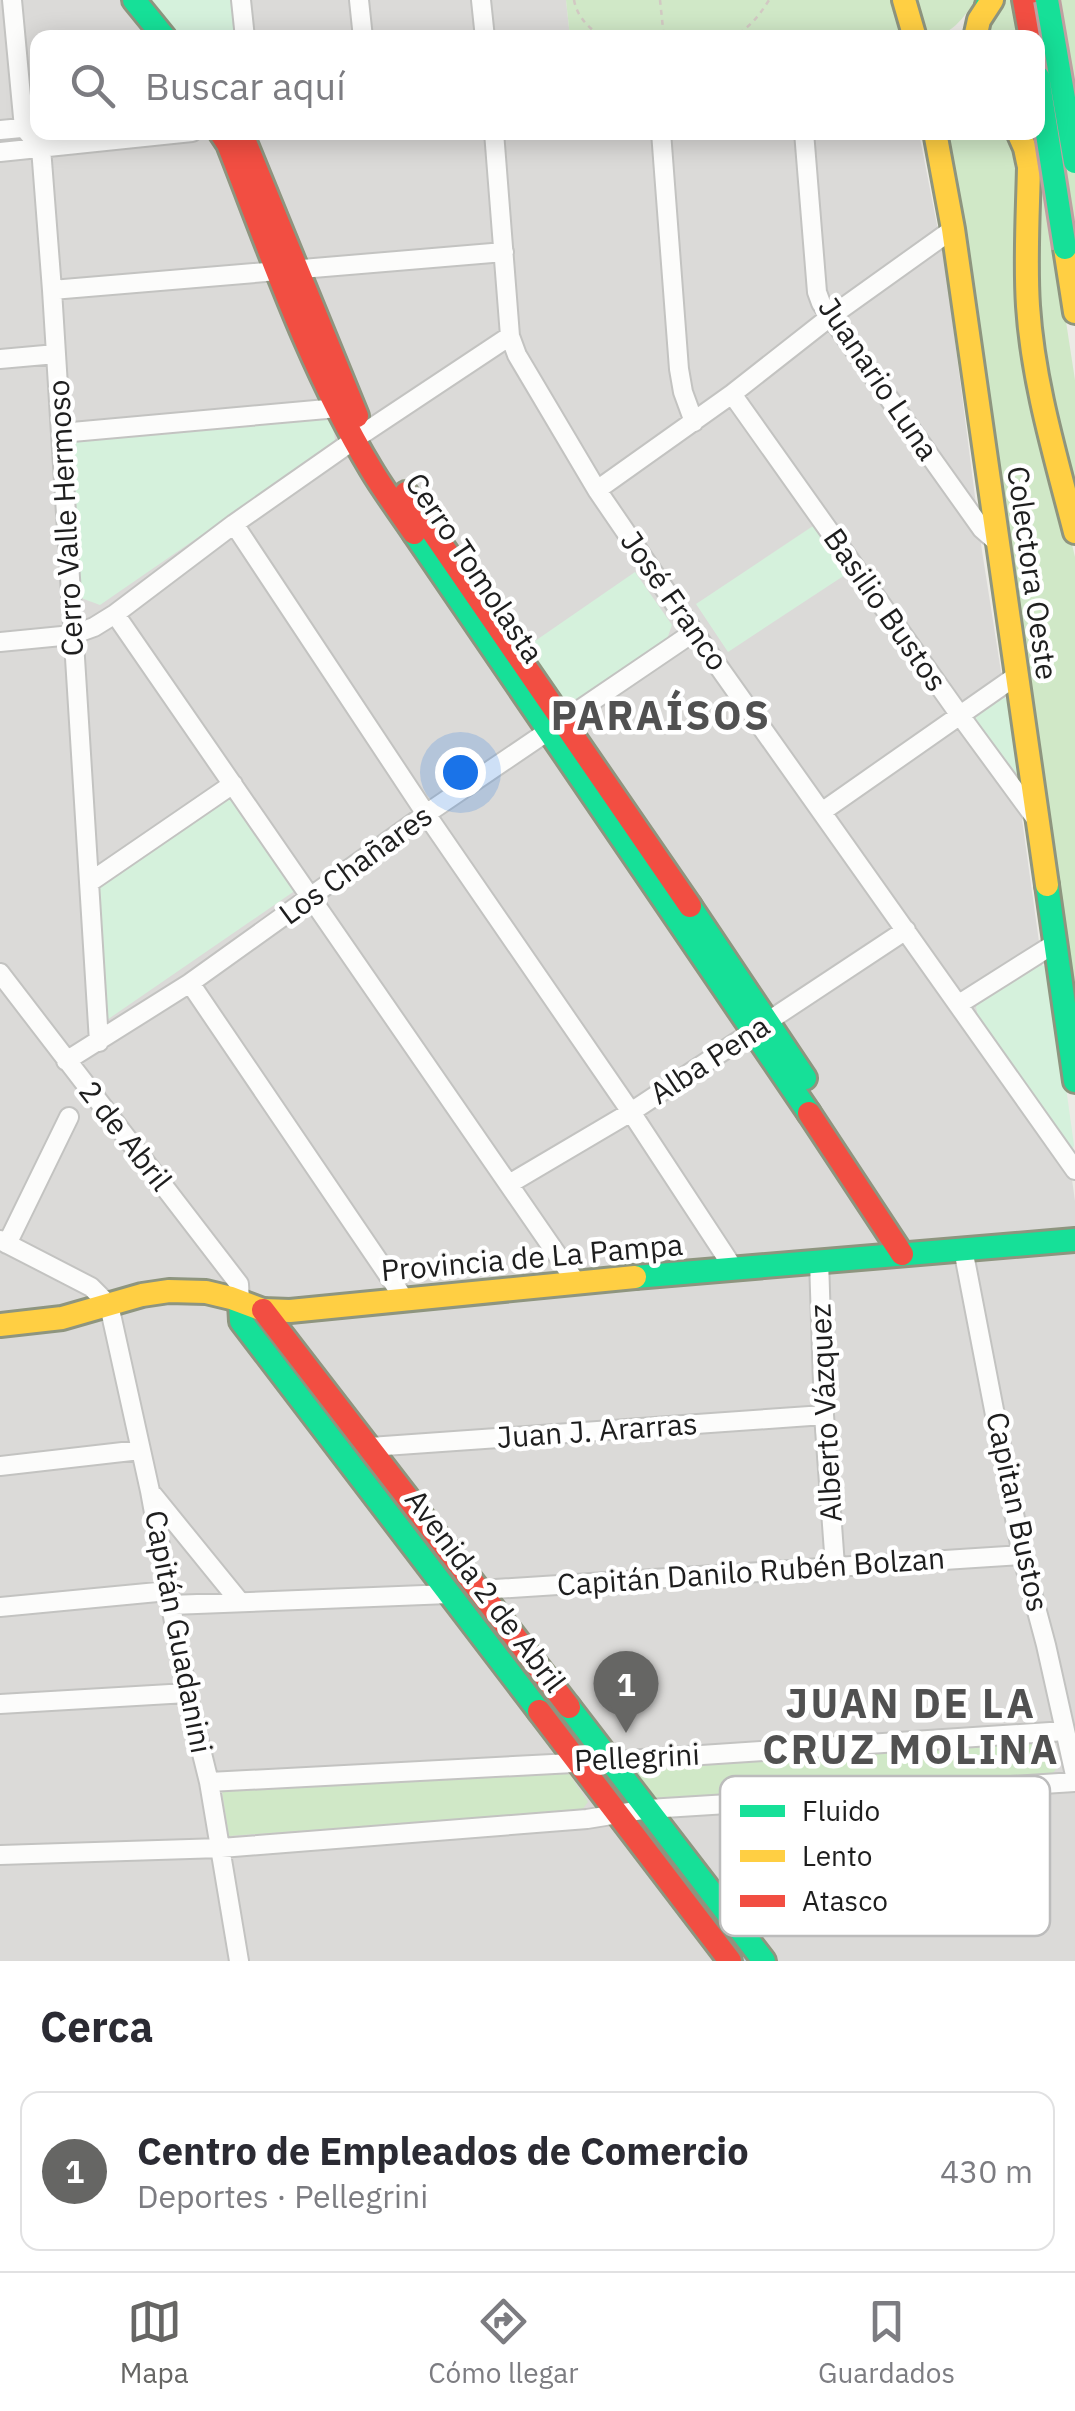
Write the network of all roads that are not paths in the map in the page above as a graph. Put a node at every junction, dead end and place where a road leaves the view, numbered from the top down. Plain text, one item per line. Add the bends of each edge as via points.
1 (12, 0) edge
2 (116, 0) edge
3 (134, 0) edge
4 (241, 0) edge
5 (360, 0) edge
6 (480, 0) edge
7 (904, 0) edge
8 (1024, 0) edge
9 (1047, 0) edge
10 (984, 12) edge
11 (140, 30) edge
12 (158, 30) edge
13 (244, 30) edge
14 (363, 30) edge
15 (483, 30) edge
16 (913, 30) edge
17 (965, 30) edge
18 (1030, 30) edge
19 (30, 120) edge
20 (1075, 122) edge
21 (1045, 123) edge
22 (1045, 125) edge
23 (30, 127) edge
24 (0, 130) edge
25 (37, 140) edge
26 (116, 140) edge
27 (225, 140) edge
28 (244, 140) edge
29 (495, 140) edge
30 (662, 140) edge
31 (805, 140) edge
32 (936, 140) edge
33 (1021, 140) edge
34 (41, 148) junction
35 (0, 152) edge
36 (1075, 162) edge
37 (953, 229) junction
38 (504, 252) junction
39 (287, 269) junction
40 (52, 290) junction
41 (1075, 312) edge
42 (830, 317) junction
43 (510, 336) junction
44 (56, 354) junction
45 (0, 358) edge
46 (732, 394) junction
47 (346, 407) junction
48 (694, 422) junction
49 (61, 433) junction
50 (359, 436) junction
51 (598, 490) junction
52 (234, 524) junction
53 (1075, 532) edge
54 (999, 544) junction
55 (115, 614) junction
56 (694, 632) junction
57 (72, 635) junction
58 (0, 642) edge
59 (1016, 676) junction
60 (958, 714) junction
61 (556, 726) junction
62 (233, 784) junction
63 (823, 812) junction
64 (426, 814) junction
65 (1039, 823) junction
66 (90, 882) junction
67 (312, 897) junction
68 (906, 930) junction
69 (1054, 944) junction
70 (0, 973) edge
71 (190, 983) junction
72 (958, 1004) junction
73 (762, 1026) junction
74 (99, 1042) junction
75 (66, 1061) junction
76 (1075, 1081) edge
77 (631, 1112) junction
78 (69, 1117) dead end
79 (1075, 1170) edge
80 (509, 1184) junction
81 (1075, 1240) edge
82 (4, 1242) edge
83 (963, 1248) junction
84 (910, 1254) junction
85 (819, 1260) junction
86 (734, 1269) junction
87 (576, 1282) junction
88 (405, 1300) junction
89 (240, 1302) junction
90 (108, 1305) junction
91 (263, 1310) junction
92 (0, 1325) edge
93 (824, 1415) junction
94 (370, 1447) junction
95 (140, 1450) junction
96 (0, 1466) edge
97 (150, 1491) junction
98 (1022, 1555) junction
99 (835, 1566) junction
100 (480, 1590) junction
101 (449, 1594) junction
102 (170, 1598) junction
103 (240, 1602) junction
104 (0, 1607) edge
105 (187, 1693) junction
106 (0, 1704) edge
107 (1066, 1731) junction
108 (578, 1761) junction
109 (611, 1761) junction
110 (1075, 1774) edge
111 (209, 1782) junction
112 (1075, 1782) edge
113 (1050, 1784) edge
114 (720, 1804) edge
115 (648, 1809) junction
116 (618, 1813) junction
117 (221, 1848) junction
118 (0, 1855) edge
119 (720, 1903) edge
120 (745, 1936) edge
121 (238, 1961) edge
122 (730, 1961) edge
123 (764, 1961) edge

1 - 19 street
2 - 11 main road
3 - 12 main road
4 - 13 street
5 - 14 street
6 - 15 street
7 - 16 main road
8 - 18 main road
9 - 36 main road, bridge
10 - 17 main road
20 - 22 main road
21 - 41 main road, bridge
23 - 24 street
25 - 34 street
26 - 34 street
27 - 39 main road, Cerro Tomolasta
28 - 39 main road, Cerro Tomolasta
29 - 38 street, José Franco
30 - 48 street via 679,370
31 - 42 street, Juanario Luna via 817,292
32 - 37 main road, Colectora Oeste
33 - 53 main road via 1030,166 1030,327
34 - 35 street
34 - 40 street, Cerro Valle Hermoso
37 - 42 street
37 - 54 main road, Colectora Oeste
38 - 39 street
38 - 43 street, José Franco
39 - 40 street
39 - 47 main road, Cerro Tomolasta
40 - 44 street, Cerro Valle Hermoso
42 - 46 street
42 - 54 street, Juanario Luna
43 - 50 street
43 - 51 street, José Franco
44 - 45 street
44 - 49 street, Cerro Valle Hermoso
46 - 48 street
46 - 60 street, Basilio Bustos
47 - 49 street
47 - 50 main road, Cerro Tomolasta
48 - 51 street
49 - 57 street, Cerro Valle Hermoso
50 - 52 street
50 - 61 main road, Cerro Tomolasta
51 - 56 street, José Franco
52 - 55 street
52 - 64 street
54 - 59 main road, Colectora Oeste
55 - 57 street
55 - 62 street
56 - 61 street, Los Chañares
56 - 63 street, José Franco
57 - 58 street
57 - 66 street, Cerro Valle Hermoso
59 - 60 street
59 - 65 main road, Colectora Oeste
60 - 63 street
60 - 65 street, Basilio Bustos
61 - 64 street, Los Chañares
61 - 73 main road, Cerro Tomolasta
62 - 66 street
62 - 67 street
63 - 68 street, José Franco
64 - 67 street, Los Chañares
64 - 77 street
65 - 69 main road, Colectora Oeste
66 - 74 street, Cerro Valle Hermoso
67 - 71 street, Los Chañares
67 - 80 street
68 - 72 street, José Franco
68 - 73 street, Alba Pena
69 - 72 street
69 - 76 main road, Colectora Oeste
70 - 75 street, 2 de Abril
71 - 74 street, Los Chañares
71 - 88 street
72 - 79 street, José Franco
73 - 77 street, Alba Pena
73 - 84 main road, Cerro Tomolasta
74 - 75 street, Los Chañares
75 - 89 street, 2 de Abril via 240,1284
77 - 80 street, Alba Pena
77 - 86 street
78 - 82 street
80 - 87 street
81 - 83 main road, Provincia de La Pampa
82 - 90 street via 91,1287
83 - 84 main road, Provincia de La Pampa
83 - 98 street, Capitan Bustos
84 - 85 main road, Provincia de La Pampa
85 - 86 main road, Provincia de La Pampa
85 - 93 street, Alberto Vázquez
86 - 87 main road, Provincia de La Pampa
87 - 88 main road, Provincia de La Pampa
88 - 91 main road, Provincia de La Pampa
89 - 90 main road, Provincia de La Pampa via 169,1291
89 - 91 main road, Provincia de La Pampa
89 - 101 main road, Avenida 2 de Abril via 241,1321
90 - 92 main road, Provincia de La Pampa
90 - 95 street, Capitán Guadanini
91 - 94 main road, Avenida 2 de Abril
93 - 94 street, Juan J. Ararras
93 - 99 street, Alberto Vázquez
94 - 100 main road, Avenida 2 de Abril
95 - 96 street
95 - 97 street, Capitán Guadanini
97 - 102 street, Capitán Guadanini
97 - 103 street
98 - 99 street, Capitán Danilo Rubén Bolzan
98 - 107 street, Capitan Bustos
99 - 100 street, Capitán Danilo Rubén Bolzan
100 - 109 main road, Avenida 2 de Abril
101 - 103 street
101 - 108 main road, Avenida 2 de Abril
102 - 103 street
102 - 104 street
102 - 105 street, Capitán Guadanini
105 - 106 street
105 - 111 street, Capitán Guadanini
107 - 109 street, Pellegrini
107 - 110 street, Capitan Bustos
108 - 109 street, Pellegrini
108 - 111 street, Pellegrini
108 - 116 main road, Avenida 2 de Abril
109 - 115 main road, Avenida 2 de Abril
111 - 117 street, Capitán Guadanini
112 - 113 street, Pellegrini
114 - 115 street, Pellegrini
115 - 116 street, Pellegrini
115 - 119 main road, Avenida 2 de Abril
116 - 117 street, Pellegrini
116 - 122 main road, Avenida 2 de Abril
117 - 118 street, Pellegrini
117 - 121 street, Capitán Guadanini
120 - 123 main road, Avenida 2 de Abril

